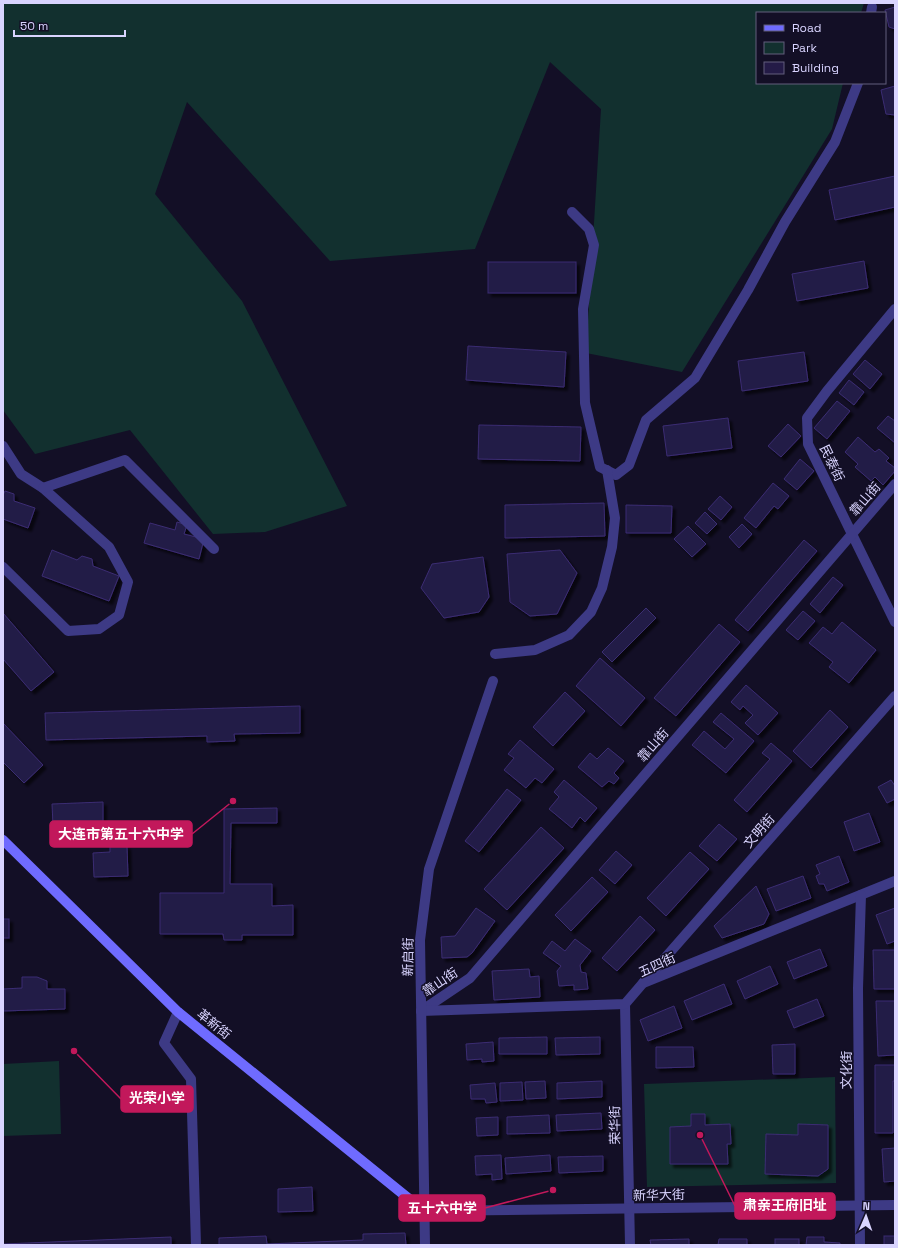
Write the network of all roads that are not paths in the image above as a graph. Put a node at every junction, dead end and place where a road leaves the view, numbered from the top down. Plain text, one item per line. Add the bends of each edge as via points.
1 (858, 84) edge
2 (572, 212) dead end
3 (895, 309) edge
4 (3, 446) edge
5 (607, 470) junction
6 (895, 484) edge
7 (43, 488) junction
8 (852, 534) junction
9 (214, 549) dead end
10 (3, 567) edge
11 (895, 622) edge
12 (495, 654) dead end
13 (493, 681) dead end
14 (895, 696) edge
15 (3, 840) edge
16 (895, 881) edge
17 (861, 895) junction
18 (643, 983) junction
19 (625, 1004) junction
20 (421, 1011) junction
21 (178, 1012) junction
22 (860, 1205) junction
23 (895, 1205) edge
24 (629, 1208) junction
25 (424, 1211) junction
26 (196, 1245) edge
27 (425, 1245) edge
28 (630, 1245) edge
29 (860, 1245) edge

1 - 5 street via 835,142 785,222 696,378 646,420 629,465 616,475
2 - 5 street via 589,229 594,245 584,309 585,403 600,467
3 - 8 street, 民泰街 via 807,418 808,444
4 - 7 street via 21,474
5 - 12 street via 615,518 612,547 602,588 591,612 569,635 535,650
6 - 8 street, 靠山街
7 - 9 street via 125,460
7 - 10 street via 109,547 128,582 119,615 99,629 68,631
8 - 11 street, 民泰街
8 - 20 street, 靠山街 via 470,978
13 - 20 street, 新启街 via 429,869 420,940
14 - 18 street, 文明街
15 - 21 main road, 革新街
16 - 17 street, 五四街
17 - 18 street, 五四街
17 - 22 street, 文化街 via 858,988
18 - 19 street, 五四街
19 - 20 street
19 - 24 street, 荣华街
20 - 25 street, 新启街
21 - 25 main road, 革新街
21 - 26 street via 164,1043 191,1079
22 - 23 street, 新华大街
22 - 24 street, 新华大街
22 - 29 street, 文化街
24 - 25 street, 新华大街
24 - 28 street, 荣华街
25 - 27 street, 新启街

